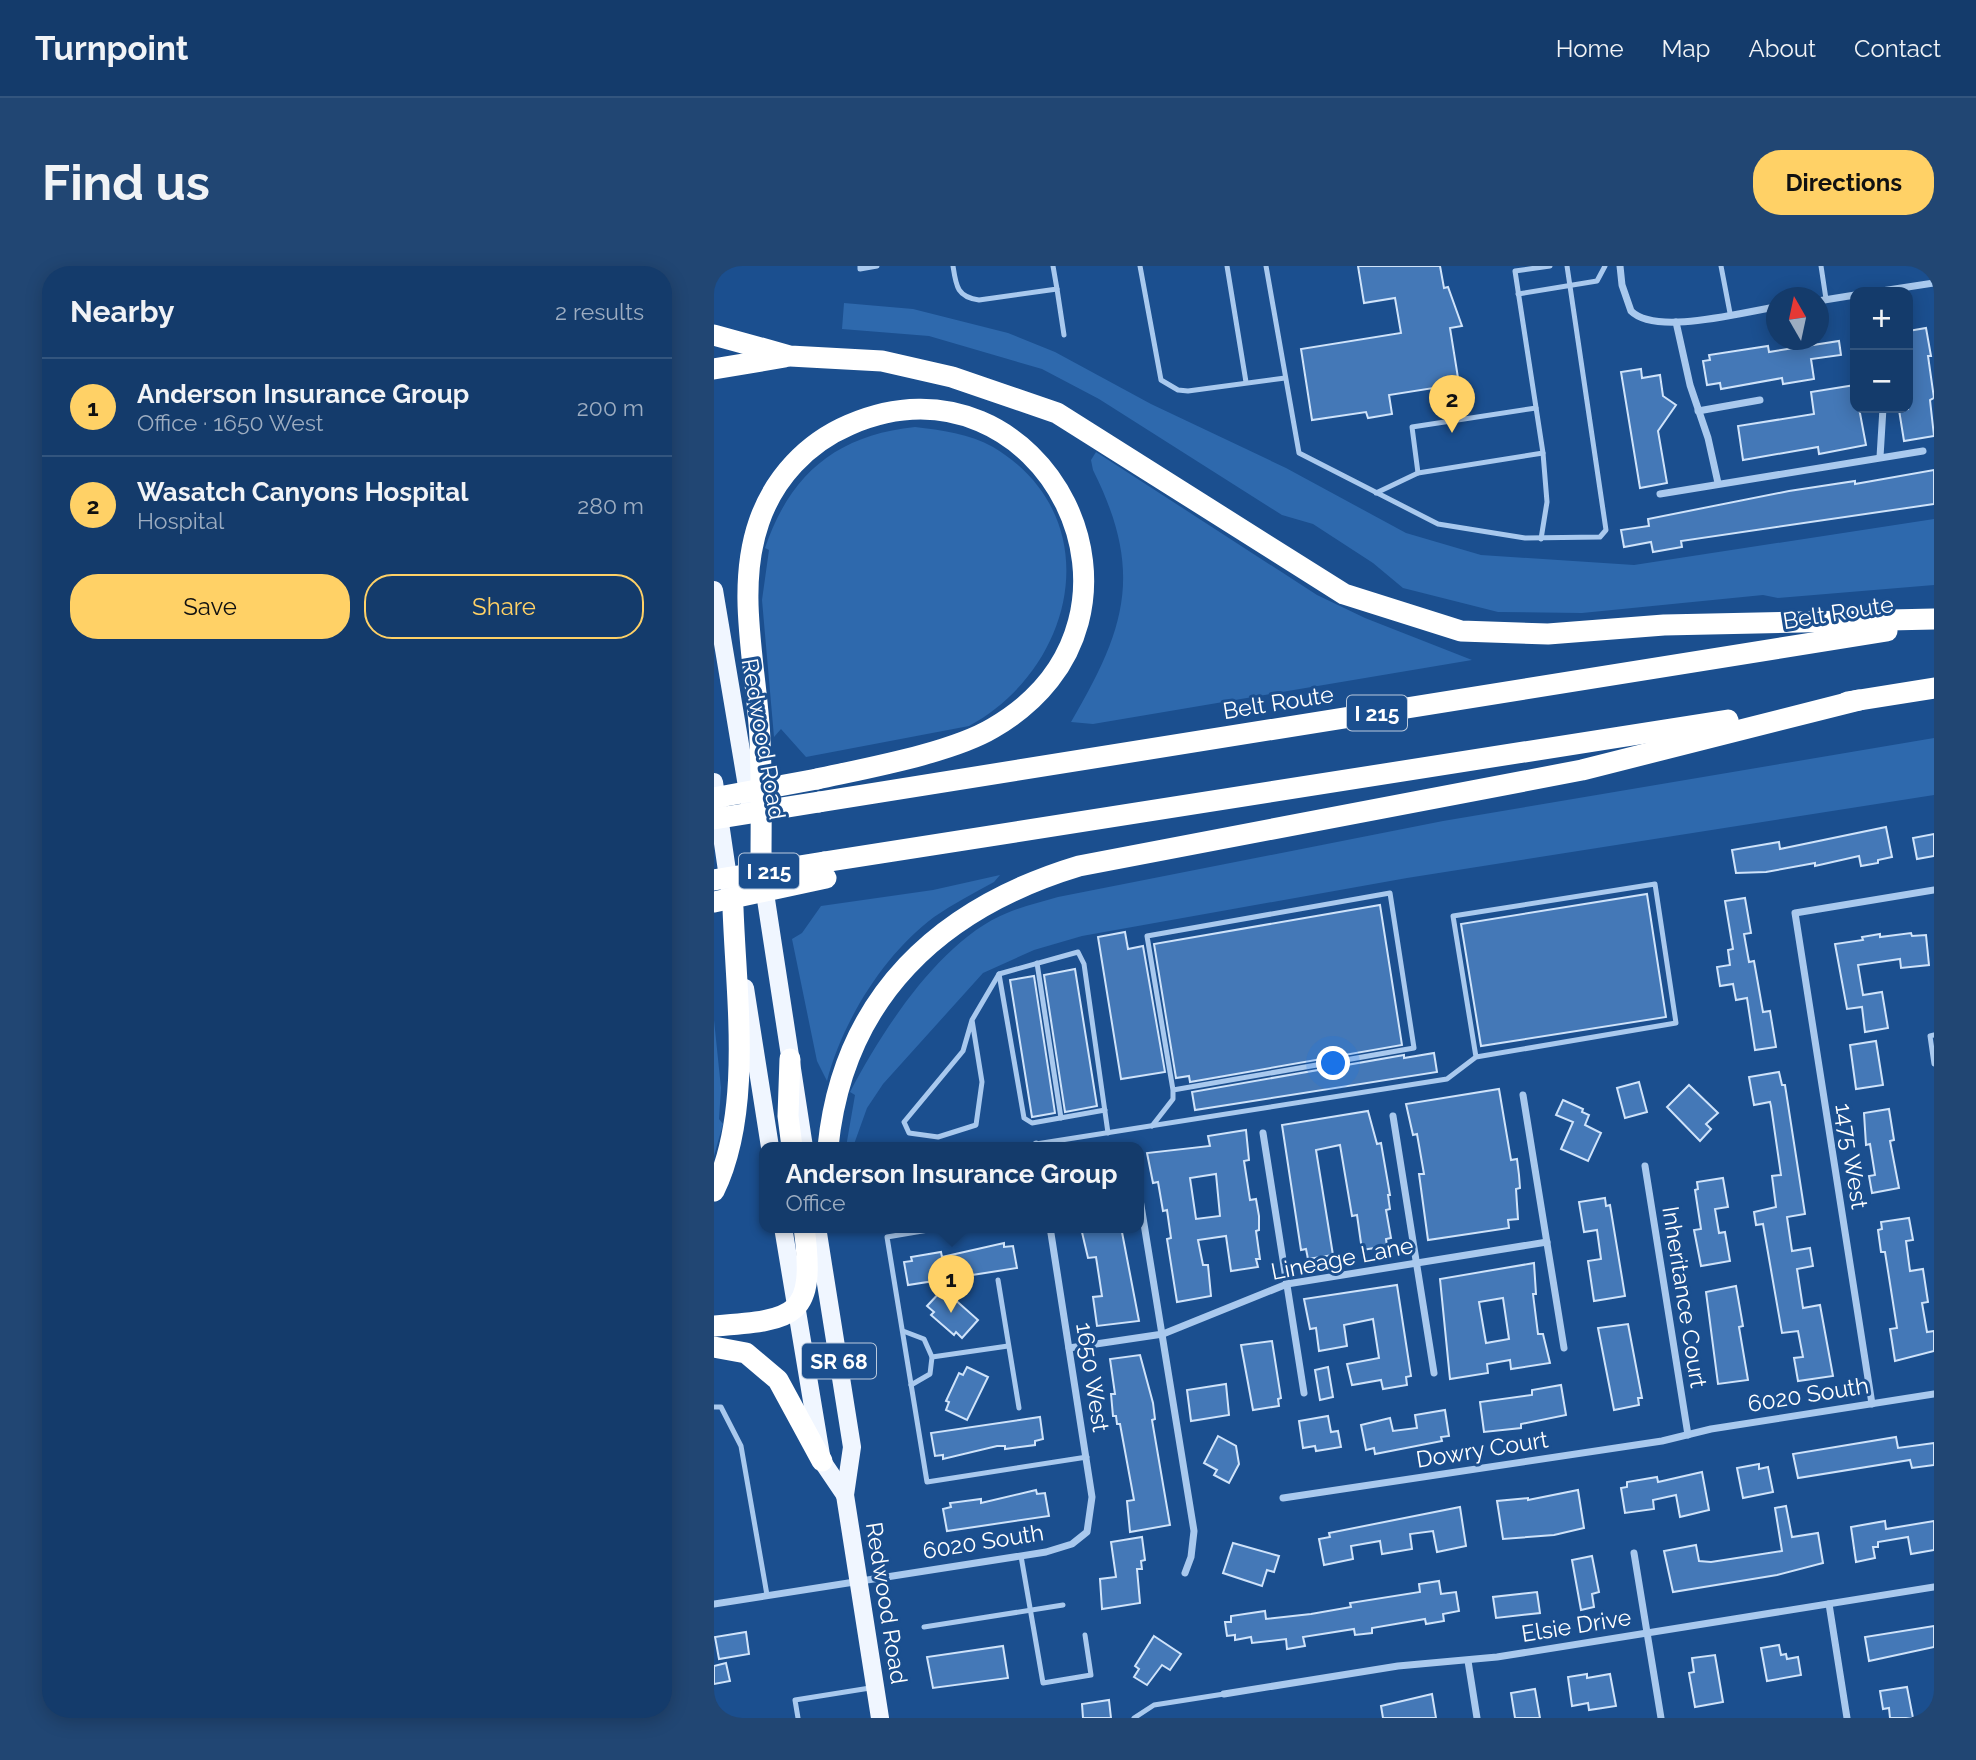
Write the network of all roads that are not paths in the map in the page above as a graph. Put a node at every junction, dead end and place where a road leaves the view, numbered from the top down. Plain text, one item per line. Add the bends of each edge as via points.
1 (860, 266) edge
2 (877, 266) edge
3 (953, 266) edge
4 (1053, 266) edge
5 (1140, 266) edge
6 (1227, 266) edge
7 (1266, 266) edge
8 (1550, 266) edge
9 (1567, 266) edge
10 (1605, 266) edge
11 (1620, 266) edge
12 (1721, 266) edge
13 (1821, 266) edge
14 (1541, 267) edge
15 (1934, 283) edge
16 (1570, 286) junction
17 (1822, 287) edge
18 (1908, 287) edge
19 (1056, 289) junction
20 (1518, 294) junction
21 (1850, 296) edge
22 (1829, 299) edge
23 (1766, 308) edge
24 (1730, 313) junction
25 (1676, 322) junction
26 (714, 335) edge
27 (1064, 335) dead end
28 (790, 356) junction
29 (714, 369) edge
30 (1285, 378) junction
31 (1247, 382) junction
32 (1760, 400) dead end
33 (1536, 408) junction
34 (1698, 411) junction
35 (1883, 413) edge
36 (1923, 451) dead end
37 (1543, 453) junction
38 (1880, 457) junction
39 (1418, 472) junction
40 (1718, 483) junction
41 (1376, 493) junction
42 (1660, 494) dead end
43 (1541, 539) junction
44 (714, 590) edge
45 (1934, 622) edge
46 (1934, 688) edge
47 (1859, 700) junction
48 (714, 782) edge
49 (714, 798) edge
50 (714, 819) edge
51 (761, 865) junction
52 (825, 870) junction
53 (714, 880) edge
54 (1934, 890) edge
55 (723, 905) edge
56 (1037, 963) junction
57 (999, 974) junction
58 (972, 1020) junction
59 (1934, 1035) edge
60 (1476, 1057) junction
61 (790, 1059) junction
62 (1934, 1064) edge
63 (1173, 1090) junction
64 (1523, 1094) dead end
65 (1105, 1110) junction
66 (1394, 1116) dead end
67 (1061, 1118) junction
68 (1152, 1126) junction
69 (1108, 1133) junction
70 (1263, 1133) dead end
71 (769, 1142) edge
72 (791, 1142) edge
73 (803, 1142) edge
74 (829, 1142) edge
75 (1055, 1142) edge
76 (1645, 1166) dead end
77 (714, 1191) edge
78 (1144, 1222) edge
79 (784, 1233) edge
80 (805, 1233) edge
81 (818, 1233) edge
82 (911, 1233) edge
83 (1051, 1233) edge
84 (1547, 1242) junction
85 (1417, 1263) junction
86 (998, 1280) dead end
87 (1287, 1284) junction
88 (796, 1310) junction
89 (714, 1326) edge
90 (902, 1331) junction
91 (1163, 1334) junction
92 (1009, 1346) junction
93 (714, 1347) edge
94 (1069, 1348) junction
95 (1564, 1348) dead end
96 (932, 1357) junction
97 (1434, 1373) dead end
98 (911, 1385) junction
99 (1304, 1393) dead end
100 (1934, 1394) edge
101 (1872, 1404) junction
102 (714, 1407) edge
103 (1019, 1408) dead end
104 (1688, 1435) junction
105 (1087, 1457) junction
106 (822, 1461) junction
107 (845, 1495) junction
108 (1283, 1498) dead end
109 (1087, 1532) joint
110 (1634, 1553) dead end
111 (1021, 1556) junction
112 (1185, 1573) dead end
113 (859, 1580) junction
114 (1934, 1587) edge
115 (767, 1595) junction
116 (714, 1604) edge
117 (1829, 1604) junction
118 (1063, 1605) dead end
119 (1031, 1610) junction
120 (923, 1627) dead end
121 (1647, 1633) junction
122 (1085, 1635) dead end
123 (1468, 1661) junction
124 (875, 1687) junction
125 (1224, 1694) joint
126 (798, 1718) edge
127 (880, 1718) edge
128 (1134, 1718) edge
129 (1477, 1718) edge
130 (1661, 1718) edge
131 (1847, 1718) edge

1 - 2 lane
3 - 19 lane via 958,290 967,299
4 - 19 lane
5 - 31 lane via 1161,380 1188,391
6 - 31 lane
7 - 30 lane
8 - 14 lane
9 - 16 lane
10 - 16 lane via 1597,281
11 - 25 street via 1626,301 1637,317
12 - 24 lane
13 - 17 lane
14 - 20 lane via 1515,271
15 - 18 street
16 - 20 lane
16 - 43 lane via 1606,530 1600,537
19 - 27 lane
20 - 33 lane
21 - 22 street
23 - 24 street
24 - 25 street
25 - 34 street
26 - 28 highway
28 - 29 highway
28 - 45 highway via 882,361 952,377 1057,413 1343,594 1461,631 1548,634 1664,625
30 - 31 lane
30 - 41 lane via 1299,453
32 - 34 street
33 - 37 lane
33 - 39 lane via 1412,427
34 - 40 street
35 - 38 street
36 - 38 street
37 - 39 lane
37 - 43 lane via 1547,502
38 - 40 street
39 - 41 lane
40 - 42 street
41 - 43 lane via 1438,524
44 - 51 main road, Redwood Road
45 - 50 highway, Belt Route / I 215, bridge
46 - 47 highway, I 215
47 - 52 highway, I 215 via 979,838
47 - 74 highway via 1582,770 1079,866 1035,879 956,921 897,978 863,1026 848,1059 833,1107
48 - 55 main road
49 - 51 highway, bridge via 817,779 965,741 1015,715 1041,688 1074,637 1085,568 1068,506 1031,455 978,421 921,410 859,420 839,429 789,468 766,504 753,544 748,584 760,741
51 - 61 main road, Redwood Road
52 - 53 highway, I 215, bridge
52 - 55 highway, bridge
54 - 101 street, 1475 West via 1795,913
55 - 71 main road
55 - 77 highway via 738,1091 732,1146
56 - 57 lane
56 - 65 lane via 1078,951 1084,964
56 - 67 lane
57 - 58 lane
57 - 67 lane via 1024,1118 1032,1123
58 - 58 lane via 963,1051 904,1122 909,1133 938,1137 976,1125 982,1082
59 - 62 lane via 1930,1036
60 - 60 lane via 1452,916 1655,884 1676,1023
60 - 68 lane via 1447,1080
61 - 72 highway
61 - 73 main road, Redwood Road
63 - 63 lane via 1147,936 1390,893 1414,1048
63 - 68 lane via 1173,1100
64 - 84 street
65 - 67 lane
65 - 69 lane
66 - 85 street
68 - 69 lane
69 - 75 lane
70 - 87 street
76 - 104 street, Inheritance Court
78 - 91 street
79 - 88 main road, Redwood Road / SR 68
80 - 88 highway via 808,1267
81 - 107 main road, Redwood Road / SR 68 via 852,1447
82 - 90 lane via 887,1237
83 - 94 street, 1650 West
84 - 85 street, Lineage Lane
84 - 95 street
85 - 87 street, Lineage Lane
85 - 97 street
86 - 92 lane
87 - 91 street, Lineage Lane
87 - 99 street
88 - 89 highway via 774,1320
88 - 106 main road, Redwood Road / SR 68
90 - 96 lane via 924,1339
90 - 98 lane
91 - 94 street, Lineage Lane
91 - 112 street via 1194,1531
92 - 96 lane
92 - 103 lane
93 - 106 highway via 746,1353 772,1373
94 - 105 street, 1650 West
96 - 98 lane via 930,1374
98 - 105 lane via 927,1482
100 - 101 street, 6020 South
101 - 104 street, 6020 South
102 - 115 lane via 721,1407 741,1446
104 - 108 street, Dowry Court
105 - 109 street, 1650 West via 1092,1497
106 - 107 main road, Redwood Road / SR 68
107 - 113 main road, Redwood Road / SR 68
109 - 111 street, 6020 South via 1061,1549
110 - 121 street
111 - 113 street, 6020 South
111 - 119 lane
113 - 115 street, 6020 South
113 - 124 main road, Redwood Road / SR 68
114 - 117 street, Elsie Drive
115 - 116 street, 6020 South
117 - 121 street, Elsie Drive
117 - 131 street
118 - 119 lane
119 - 120 lane
119 - 122 lane via 1043,1683 1091,1675
121 - 123 street, Elsie Drive
121 - 130 street
123 - 125 street, Elsie Drive via 1398,1666
123 - 129 street
124 - 126 lane via 795,1700
124 - 127 main road, Redwood Road / SR 68
125 - 128 lane via 1154,1705

